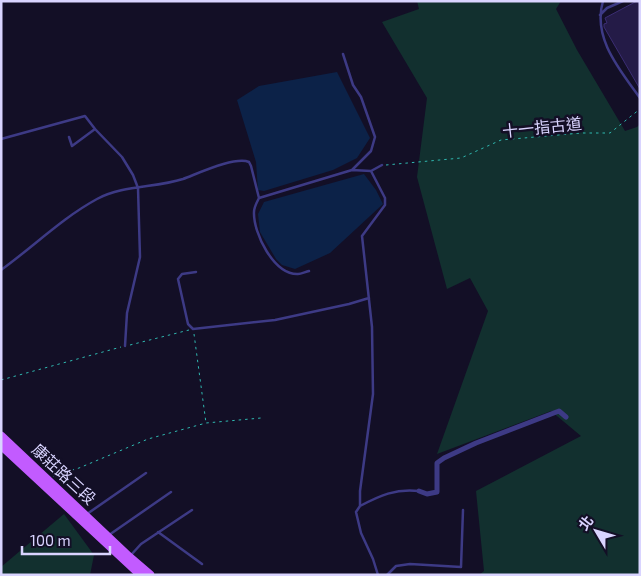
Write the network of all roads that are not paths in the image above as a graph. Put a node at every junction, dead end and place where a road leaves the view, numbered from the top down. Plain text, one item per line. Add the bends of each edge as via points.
1 (603, 1) edge
2 (623, 1) edge
3 (600, 15) junction
4 (343, 54) dead end
5 (640, 98) edge
6 (95, 129) junction
7 (68, 137) dead end
8 (1, 139) edge
9 (382, 165) road end
10 (352, 170) junction
11 (371, 171) junction
12 (138, 188) junction
13 (259, 198) junction
14 (1, 270) edge
15 (309, 271) dead end
16 (196, 272) dead end
17 (370, 298) junction
18 (125, 346) road end
19 (566, 418) dead end
20 (1, 436) edge
21 (1, 445) edge
22 (146, 473) dead end
23 (419, 491) joint
24 (171, 492) dead end
25 (360, 506) junction
26 (192, 510) dead end
27 (464, 510) dead end
28 (86, 515) junction
29 (158, 532) junction
30 (108, 536) junction
31 (127, 559) junction
32 (202, 564) dead end
33 (140, 575) edge
34 (150, 575) edge
35 (378, 575) edge
36 (387, 575) edge

1 - 3 lane
2 - 3 lane
3 - 5 lane via 604,42
4 - 10 lane via 375,137 371,151
6 - 7 lane via 72,146
6 - 8 lane via 85,116
6 - 12 lane via 122,157
9 - 11 lane
10 - 11 lane
10 - 13 lane
11 - 17 lane via 385,198 384,208 362,236
12 - 13 lane via 178,180 243,160 251,166
12 - 14 lane via 104,195 85,206
12 - 18 lane via 140,257 127,313
13 - 15 lane via 255,222 273,263 287,272
16 - 17 lane via 182,274 178,279 188,324 193,329 275,320
17 - 25 lane via 373,394
19 - 23 street via 560,411 444,458 437,463 437,492 427,494
20 - 28 main road, 康莊路三段
21 - 31 main road, 康莊路三段
22 - 28 lane
23 - 25 lane via 404,489 390,492
24 - 30 lane
25 - 35 lane via 356,512 361,533
26 - 29 lane
27 - 36 lane via 461,567 410,564 396,566
28 - 30 main road, 康莊路三段
29 - 31 lane
29 - 32 lane
30 - 31 main road, 康莊路三段
31 - 33 main road, 康莊路三段
31 - 34 main road, 康莊路三段

